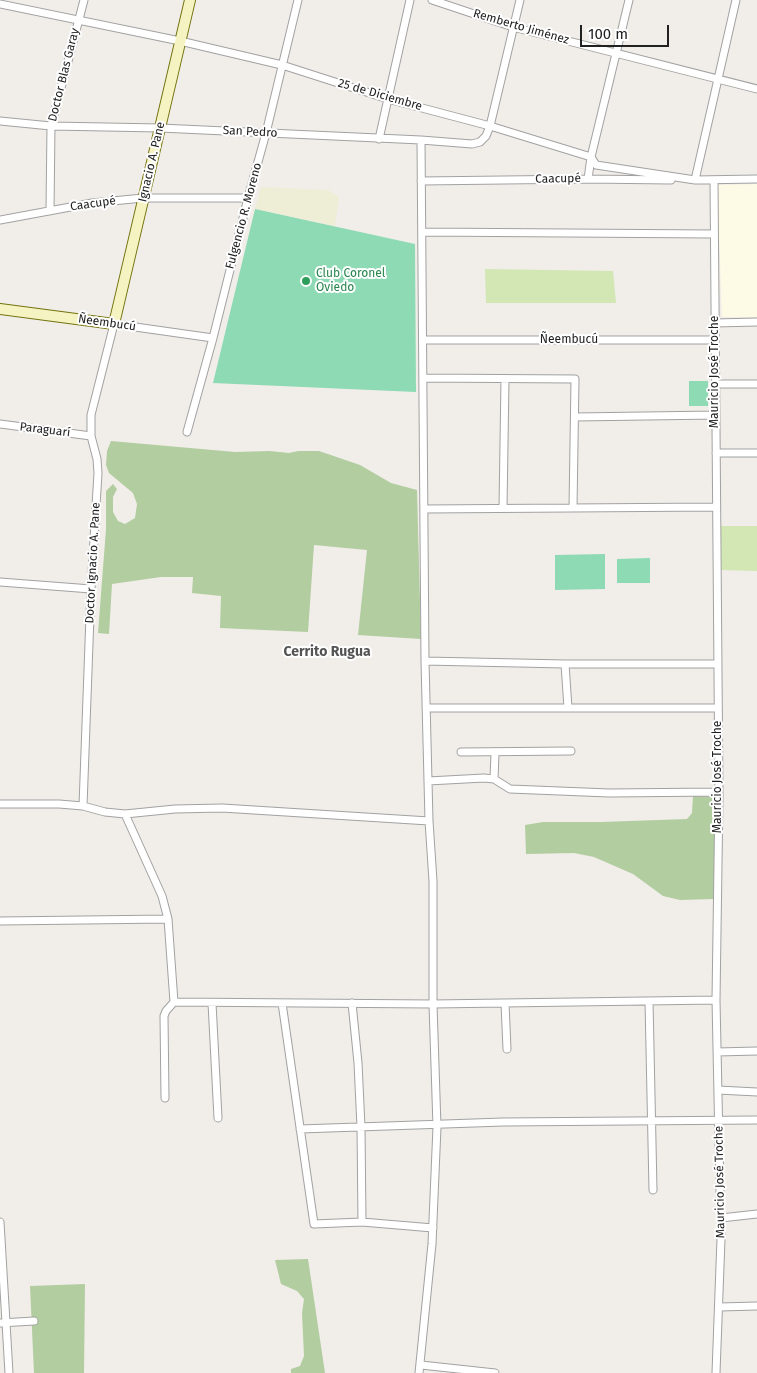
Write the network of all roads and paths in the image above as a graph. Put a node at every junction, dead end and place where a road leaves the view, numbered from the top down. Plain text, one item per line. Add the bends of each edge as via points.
1 (84, 0) edge
2 (190, 0) edge
3 (298, 0) edge
4 (410, 0) edge
5 (432, 0) edge
6 (520, 0) edge
7 (629, 0) edge
8 (736, 0) edge
9 (0, 4) edge
10 (78, 20) junction
11 (513, 27) junction
12 (180, 42) junction
13 (616, 53) junction
14 (282, 66) junction
15 (718, 79) junction
16 (757, 88) edge
17 (388, 99) junction
18 (0, 121) edge
19 (51, 126) junction
20 (490, 126) junction
21 (160, 128) junction
22 (266, 133) junction
23 (379, 139) junction
24 (421, 140) junction
25 (591, 157) junction
26 (588, 179) junction
27 (757, 179) edge
28 (695, 180) junction
29 (714, 180) junction
30 (421, 181) junction
31 (144, 198) junction
32 (248, 198) junction
33 (50, 211) junction
34 (0, 220) edge
35 (422, 232) junction
36 (714, 234) junction
37 (0, 309) edge
38 (715, 322) junction
39 (757, 322) edge
40 (114, 324) junction
41 (213, 338) junction
42 (423, 340) junction
43 (715, 340) junction
44 (424, 378) junction
45 (505, 379) junction
46 (715, 384) junction
47 (757, 384) edge
48 (716, 415) junction
49 (574, 417) junction
50 (0, 424) edge
51 (186, 432) dead end
52 (91, 436) junction
53 (716, 453) junction
54 (757, 453) edge
55 (716, 506) junction
56 (503, 508) junction
57 (573, 508) junction
58 (424, 509) junction
59 (0, 582) edge
60 (91, 589) junction
61 (425, 661) junction
62 (565, 664) junction
63 (718, 664) junction
64 (426, 708) junction
65 (568, 708) junction
66 (718, 708) junction
67 (571, 751) dead end
68 (461, 752) dead end
69 (495, 753) junction
70 (494, 779) junction
71 (428, 781) junction
72 (719, 792) junction
73 (0, 804) edge
74 (83, 806) junction
75 (125, 814) junction
76 (429, 821) junction
77 (168, 919) junction
78 (0, 921) edge
79 (716, 1000) junction
80 (649, 1001) junction
81 (174, 1002) junction
82 (212, 1003) junction
83 (282, 1003) junction
84 (352, 1003) junction
85 (505, 1003) junction
86 (433, 1004) junction
87 (507, 1049) dead end
88 (717, 1052) junction
89 (757, 1052) edge
90 (718, 1090) junction
91 (757, 1092) edge
92 (165, 1098) dead end
93 (218, 1118) dead end
94 (719, 1120) junction
95 (757, 1120) edge
96 (652, 1121) junction
97 (437, 1124) junction
98 (362, 1127) junction
99 (300, 1128) junction
100 (653, 1190) dead end
101 (757, 1214) edge
102 (721, 1218) junction
103 (0, 1222) edge
104 (362, 1222) junction
105 (433, 1228) junction
106 (757, 1306) edge
107 (719, 1307) junction
108 (34, 1322) dead end
109 (3, 1323) edge
110 (421, 1365) junction
111 (9, 1373) edge
112 (419, 1373) edge
113 (495, 1373) edge
114 (716, 1373) edge

1 - 10 street, Doctor Blas Garay
2 - 12 street, Ignacio A. Pane
3 - 14 street, Fulgencio R. Moreno
4 - 17 street
5 - 11 street, Remberto Jiménez
6 - 11 street
7 - 13 street
8 - 15 street
9 - 10 street, 25 de Diciembre
10 - 12 street, 25 de Diciembre
10 - 19 street, Doctor Blas Garay
11 - 13 street, Remberto Jiménez
11 - 20 street
12 - 14 street, 25 de Diciembre
12 - 21 street, Ignacio A. Pane
13 - 15 street, Remberto Jiménez
13 - 25 street
14 - 17 street, 25 de Diciembre
14 - 22 street, Fulgencio R. Moreno
15 - 16 street, Remberto Jiménez
15 - 28 street
17 - 20 street, 25 de Diciembre
17 - 23 street
18 - 19 street, San Pedro
19 - 21 street, San Pedro
19 - 33 street, Doctor Blas Garay
20 - 24 street, San Pedro via 486,136 472,144
20 - 25 street, 25 de Diciembre
21 - 22 street, San Pedro
21 - 31 street, Ignacio A. Pane
22 - 23 street, San Pedro
22 - 32 street, Fulgencio R. Moreno
23 - 24 street, San Pedro
24 - 30 street
25 - 26 street
25 - 28 street, 25 de Diciembre via 596,165
26 - 28 street, Caacupé
26 - 30 street, Caacupé
27 - 29 street, 25 de Diciembre
28 - 29 street, 25 de Diciembre
29 - 36 street, Mauricio José Troche
30 - 35 street
31 - 32 street, Caacupé
31 - 33 street, Caacupé
31 - 40 street, Ignacio A. Pane
32 - 41 street, Fulgencio R. Moreno
33 - 34 street, Caacupé
35 - 36 street
35 - 42 street
36 - 38 street, Mauricio José Troche
37 - 40 street, Ñeembucú
38 - 39 street
38 - 43 street, Mauricio José Troche
40 - 41 street, Ñeembucú
40 - 52 street, Doctor Ignacio A. Pane via 91,415
41 - 51 street, Fulgencio R. Moreno
42 - 43 street, Ñeembucú
42 - 44 street
43 - 46 street, Mauricio José Troche
44 - 45 street
44 - 58 street
45 - 49 street via 575,379
45 - 56 street
46 - 47 street
46 - 48 street, Mauricio José Troche
48 - 49 street
48 - 53 street, Mauricio José Troche
49 - 57 street
50 - 52 street, Paraguarí
52 - 60 street, Doctor Ignacio A. Pane via 98,473
53 - 54 street
53 - 55 street, Mauricio José Troche
55 - 57 street
55 - 63 street, Mauricio José Troche
56 - 57 street
56 - 58 street
58 - 61 street
59 - 60 street
60 - 74 street, Doctor Ignacio A. Pane
61 - 62 street
61 - 64 street
62 - 63 street
62 - 65 street
63 - 66 street, Mauricio José Troche
64 - 65 street
64 - 71 street
65 - 66 street
66 - 72 street, Mauricio José Troche
67 - 69 street
68 - 69 street
69 - 70 street
70 - 71 street
70 - 72 street via 510,789 609,793
71 - 76 street
72 - 79 street, Mauricio José Troche
73 - 74 street
74 - 75 street
75 - 76 street via 222,808
75 - 77 street via 162,896
76 - 86 street via 433,881
77 - 78 street
77 - 81 street
79 - 80 street
79 - 88 street, Mauricio José Troche
80 - 85 street
80 - 96 street
81 - 82 street
81 - 92 street via 164,1016
82 - 83 street
82 - 93 street
83 - 84 street
83 - 99 street
84 - 86 street
84 - 98 street
85 - 86 street
85 - 87 street
86 - 97 street
88 - 89 street
88 - 90 street, Mauricio José Troche
90 - 91 street
90 - 94 street, Mauricio José Troche
94 - 95 street
94 - 96 street
94 - 102 street, Mauricio José Troche
96 - 97 street
96 - 100 street
97 - 98 street
97 - 105 street
98 - 99 street
98 - 104 street
99 - 104 street via 314,1224
101 - 102 street
102 - 107 street, Mauricio José Troche
103 - 109 street
104 - 105 street
105 - 110 street
106 - 107 street
107 - 114 street, Mauricio José Troche
108 - 109 street
109 - 111 street
110 - 112 street
110 - 113 street

